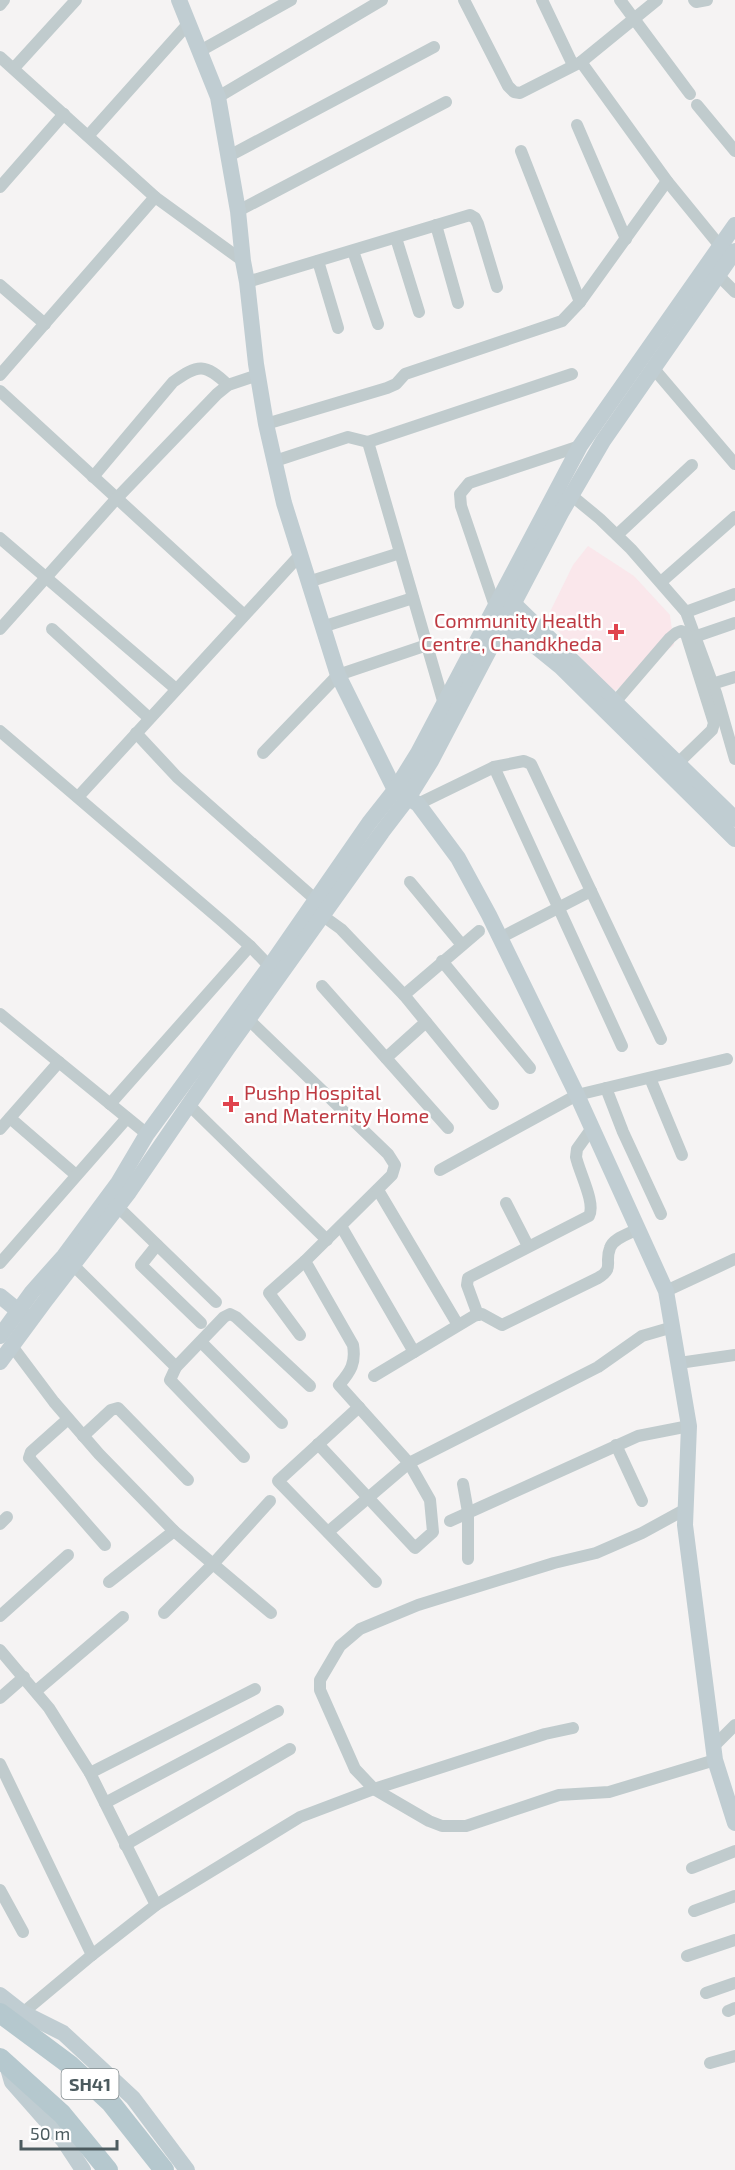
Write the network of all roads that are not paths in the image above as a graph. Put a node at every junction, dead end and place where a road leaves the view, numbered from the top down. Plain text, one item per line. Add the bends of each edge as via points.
1 (4, 0) edge
2 (76, 0) edge
3 (179, 0) edge
4 (291, 0) edge
5 (382, 0) edge
6 (464, 0) edge
7 (542, 0) edge
8 (620, 0) edge
9 (657, 0) edge
10 (694, 0) edge
11 (706, 0) edge
12 (0, 4) edge
13 (634, 21) junction
14 (189, 24) junction
15 (434, 47) dead end
16 (200, 51) junction
17 (5, 64) edge
18 (577, 64) junction
19 (690, 94) dead end
20 (219, 97) junction
21 (446, 102) dead end
22 (697, 105) dead end
23 (64, 114) junction
24 (577, 125) dead end
25 (88, 136) junction
26 (521, 151) dead end
27 (735, 151) edge
28 (229, 156) junction
29 (667, 181) junction
30 (0, 187) edge
31 (155, 197) junction
32 (238, 211) junction
33 (436, 225) junction
34 (735, 225) edge
35 (396, 238) junction
36 (626, 239) junction
37 (728, 248) edge
38 (353, 251) junction
39 (243, 261) junction
40 (318, 261) junction
41 (718, 275) junction
42 (247, 282) junction
43 (0, 285) edge
44 (497, 286) dead end
45 (735, 292) edge
46 (580, 302) junction
47 (458, 303) dead end
48 (418, 312) dead end
49 (45, 324) junction
50 (378, 324) dead end
51 (338, 328) dead end
52 (654, 369) junction
53 (572, 374) dead end
54 (0, 375) edge
55 (258, 375) junction
56 (228, 385) junction
57 (0, 391) edge
58 (266, 424) junction
59 (368, 442) junction
60 (580, 446) junction
61 (275, 461) junction
62 (735, 464) edge
63 (692, 465) dead end
64 (93, 477) junction
65 (571, 495) junction
66 (117, 498) junction
67 (735, 517) edge
68 (617, 535) junction
69 (0, 538) edge
70 (400, 553) junction
71 (299, 556) junction
72 (45, 578) junction
73 (308, 582) junction
74 (661, 582) junction
75 (735, 594) edge
76 (413, 598) junction
77 (514, 604) junction
78 (495, 606) junction
79 (686, 612) junction
80 (244, 615) junction
81 (735, 623) edge
82 (322, 627) junction
83 (52, 628) dead end
84 (0, 629) edge
85 (498, 632) junction
86 (694, 637) junction
87 (427, 645) junction
88 (338, 675) junction
89 (735, 677) edge
90 (712, 684) junction
91 (176, 689) junction
92 (615, 702) junction
93 (444, 704) junction
94 (149, 718) junction
95 (0, 731) edge
96 (731, 732) edge
97 (136, 733) junction
98 (263, 753) dead end
99 (735, 759) edge
100 (678, 763) junction
101 (494, 767) junction
102 (78, 797) junction
103 (407, 797) junction
104 (735, 819) edge
105 (735, 839) edge
106 (410, 882) dead end
107 (591, 891) junction
108 (316, 900) junction
109 (558, 909) junction
110 (323, 916) junction
111 (479, 931) dead end
112 (500, 938) junction
113 (462, 945) junction
114 (250, 946) junction
115 (442, 962) junction
116 (274, 972) junction
117 (322, 986) dead end
118 (404, 995) junction
119 (0, 1014) edge
120 (249, 1020) junction
121 (426, 1022) junction
122 (661, 1039) dead end
123 (622, 1046) dead end
124 (386, 1058) junction
125 (727, 1059) dead end
126 (59, 1062) junction
127 (530, 1068) dead end
128 (650, 1078) junction
129 (606, 1088) junction
130 (577, 1095) junction
131 (110, 1104) junction
132 (493, 1104) dead end
133 (189, 1105) junction
134 (10, 1118) junction
135 (127, 1118) junction
136 (448, 1128) dead end
137 (592, 1128) junction
138 (0, 1129) edge
139 (147, 1134) junction
140 (682, 1155) dead end
141 (441, 1170) dead end
142 (76, 1175) junction
143 (378, 1190) junction
144 (506, 1203) dead end
145 (118, 1207) junction
146 (661, 1214) dead end
147 (341, 1226) junction
148 (638, 1229) junction
149 (327, 1240) junction
150 (157, 1245) junction
151 (528, 1246) junction
152 (735, 1259) edge
153 (305, 1261) junction
154 (0, 1263) edge
155 (73, 1265) junction
156 (666, 1291) junction
157 (0, 1296) edge
158 (216, 1302) dead end
159 (478, 1315) junction
160 (24, 1316) junction
161 (201, 1323) dead end
162 (458, 1325) junction
163 (673, 1327) junction
164 (300, 1335) dead end
165 (6, 1342) edge
166 (201, 1342) junction
167 (414, 1352) junction
168 (735, 1355) edge
169 (0, 1362) edge
170 (680, 1363) junction
171 (176, 1367) junction
172 (374, 1376) dead end
173 (310, 1386) dead end
174 (359, 1407) junction
175 (68, 1419) junction
176 (282, 1423) dead end
177 (689, 1426) junction
178 (83, 1436) junction
179 (318, 1444) junction
180 (616, 1445) junction
181 (244, 1457) dead end
182 (409, 1463) junction
183 (188, 1480) dead end
184 (463, 1484) dead end
185 (369, 1498) junction
186 (270, 1501) dead end
187 (642, 1501) dead end
188 (684, 1510) junction
189 (468, 1512) junction
190 (450, 1521) dead end
191 (174, 1531) junction
192 (328, 1532) junction
193 (105, 1545) dead end
194 (68, 1555) dead end
195 (468, 1559) dead end
196 (214, 1563) junction
197 (376, 1581) dead end
198 (109, 1582) dead end
199 (164, 1613) dead end
200 (270, 1613) dead end
201 (0, 1616) edge
202 (123, 1617) dead end
203 (0, 1650) edge
204 (24, 1677) junction
205 (255, 1689) dead end
206 (36, 1691) junction
207 (0, 1698) edge
208 (278, 1712) dead end
209 (735, 1725) edge
210 (573, 1728) dead end
211 (290, 1749) dead end
212 (714, 1754) junction
213 (0, 1764) edge
214 (90, 1773) junction
215 (374, 1789) junction
216 (105, 1803) junction
217 (735, 1823) edge
218 (125, 1845) junction
219 (735, 1851) edge
220 (692, 1868) dead end
221 (0, 1890) edge
222 (735, 1896) edge
223 (156, 1905) junction
224 (694, 1911) dead end
225 (23, 1932) dead end
226 (735, 1940) edge
227 (92, 1955) junction
228 (687, 1956) dead end
229 (735, 1983) edge
230 (706, 1993) dead end
231 (0, 1995) edge
232 (11, 2016) edge
233 (735, 2056) edge
234 (4, 2062) edge
235 (710, 2063) dead end
236 (146, 2131) junction
237 (83, 2170) edge
238 (108, 2170) edge
239 (164, 2170) edge
240 (187, 2170) edge

1 - 12 street
2 - 17 street
3 - 14 street
4 - 16 street
5 - 20 street
6 - 18 street via 514,92 520,93
7 - 18 street
8 - 13 street
9 - 13 street
10 - 11 street
13 - 18 street
13 - 19 street
14 - 16 street
14 - 25 street
15 - 28 street
16 - 20 street
17 - 23 street
18 - 29 street
20 - 28 street
21 - 32 street
22 - 27 street
23 - 25 street
23 - 30 street
24 - 36 street
25 - 31 street
26 - 46 street
28 - 32 street
29 - 36 street
29 - 37 street
31 - 39 street
31 - 49 street
32 - 39 street
33 - 35 street
33 - 44 street via 470,214 475,218
33 - 47 street
34 - 37 street
35 - 38 street
35 - 48 street
36 - 46 street
37 - 41 street
37 - 60 street
38 - 40 street
38 - 50 street
39 - 42 street
40 - 42 street
40 - 51 street
41 - 45 street
41 - 52 street
42 - 55 street
43 - 49 street
46 - 58 street via 562,321 549,327 405,374 387,388
49 - 54 street
52 - 62 street
52 - 65 street
53 - 59 street
55 - 56 street
55 - 58 street
56 - 64 street via 210,369 198,367 188,371 172,382
56 - 66 street
57 - 64 street
58 - 61 street
59 - 61 street via 348,437
59 - 70 street
60 - 78 street
60 - 78 street via 469,483 460,494
61 - 71 street
63 - 68 street
64 - 66 street
65 - 68 street
65 - 77 street
66 - 72 street
66 - 80 street
67 - 74 street
68 - 74 street
69 - 72 street
70 - 73 street
70 - 76 street
71 - 73 street
71 - 80 street
72 - 84 street
72 - 91 street
73 - 82 street
74 - 79 street
75 - 79 street
76 - 82 street
76 - 87 street
77 - 85 street
77 - 92 street
78 - 93 street
79 - 86 street
80 - 91 street
81 - 86 street
82 - 88 street
83 - 94 street
85 - 103 street via 431,761
85 - 105 street via 524,637 561,668
86 - 90 street
87 - 88 street
87 - 93 street
88 - 98 street
88 - 103 street
89 - 90 street
90 - 96 street
91 - 94 street
92 - 100 street
92 - 100 street via 676,633 686,634 714,723 712,730
93 - 103 street via 418,753
94 - 97 street
95 - 102 street
96 - 99 street
97 - 102 street
97 - 108 street via 177,777
100 - 104 street
101 - 103 street
101 - 107 street via 524,761 531,764
101 - 109 street
102 - 114 street
103 - 108 street via 369,823
103 - 110 street
103 - 112 street via 458,858
106 - 113 street
107 - 109 street
107 - 122 street
108 - 116 street
109 - 112 street
109 - 123 street
110 - 116 street
110 - 118 street via 341,929
111 - 113 street
112 - 130 street
113 - 115 street
114 - 116 street
114 - 131 street
115 - 118 street
115 - 127 street
116 - 120 street
116 - 139 street
117 - 124 street
118 - 121 street
119 - 126 street
120 - 133 street
120 - 143 street via 388,1154 395,1165 392,1176
121 - 124 street
121 - 132 street
124 - 136 street
125 - 128 street
126 - 131 street
126 - 134 street
128 - 129 street
128 - 140 street
129 - 130 street
129 - 146 street
130 - 137 street
130 - 141 street
131 - 135 street
133 - 145 street
133 - 149 street
134 - 138 street
134 - 142 street
135 - 139 street
135 - 142 street
137 - 148 street
137 - 151 street via 576,1157 591,1204 589,1216
139 - 160 street via 118,1183 32,1292
142 - 154 street
143 - 147 street
143 - 162 street
144 - 151 street
145 - 150 street
145 - 155 street
147 - 149 street
147 - 167 street
148 - 156 street
148 - 159 street via 615,1241 610,1248 609,1267 598,1278 502,1324
149 - 153 street
150 - 158 street
150 - 161 street via 141,1265
151 - 159 street via 468,1278
152 - 156 street
153 - 164 street via 269,1293
153 - 174 street via 353,1345 353,1367 339,1385
155 - 160 street
155 - 171 street
156 - 163 street
157 - 160 street
159 - 162 street
160 - 165 street
162 - 167 street
163 - 170 street
163 - 182 street via 642,1336 598,1367
165 - 169 street
165 - 175 street
166 - 171 street
166 - 173 street via 230,1314
166 - 176 street
167 - 172 street
168 - 170 street
170 - 177 street
171 - 181 street via 170,1380
174 - 179 street
174 - 182 street
175 - 178 street
175 - 193 street via 29,1458
177 - 180 street via 638,1436
177 - 188 street
178 - 183 street via 118,1408
178 - 191 street
179 - 185 street
179 - 192 street via 278,1481
180 - 187 street
180 - 189 street
182 - 185 street
182 - 185 street via 430,1500 433,1532 415,1548
184 - 189 street
185 - 192 street
186 - 196 street
188 - 212 street
188 - 215 street via 596,1553 418,1605 352,1635 340,1646 320,1680 320,1690 354,1769
189 - 190 street
189 - 195 street
191 - 196 street
191 - 198 street
192 - 197 street
194 - 201 street
196 - 199 street
196 - 200 street
202 - 206 street
203 - 204 street
204 - 206 street
204 - 207 street
205 - 214 street
206 - 214 street
208 - 216 street
209 - 212 street
210 - 215 street
211 - 218 street
212 - 215 street via 609,1792 559,1795 466,1826 442,1826 429,1821
212 - 217 street
213 - 227 street
214 - 216 street
215 - 223 street via 300,1817
216 - 218 street
218 - 223 street
219 - 220 street
221 - 225 street
222 - 224 street
223 - 227 street
226 - 228 street
227 - 232 street
229 - 230 street
231 - 232 street
232 - 236 main road, SH41
233 - 235 street
234 - 237 street via 12,2082 64,2141
234 - 238 main road, SH41 via 62,2114
236 - 239 main road, SH41
236 - 240 street

